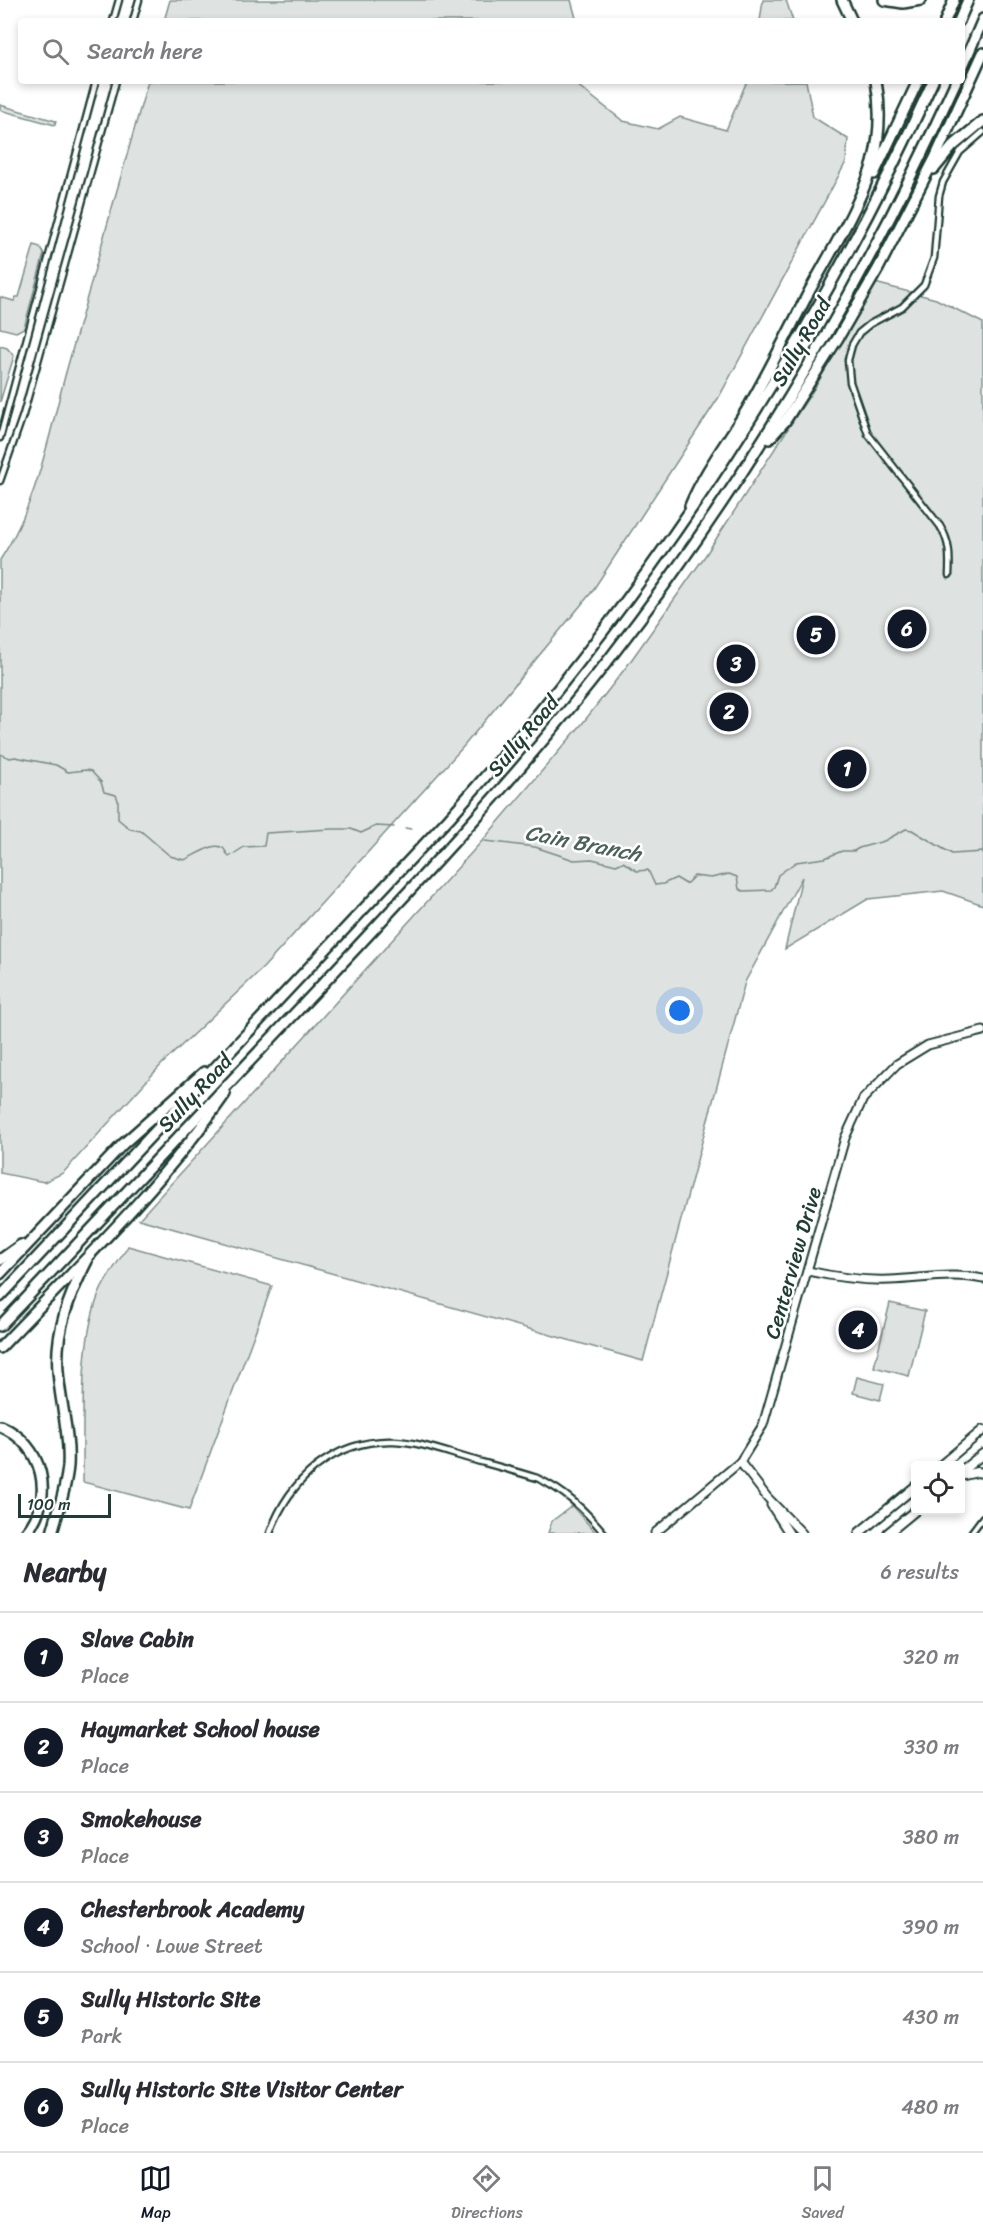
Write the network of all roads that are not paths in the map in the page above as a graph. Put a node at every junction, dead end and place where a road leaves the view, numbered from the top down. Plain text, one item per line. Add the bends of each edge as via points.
1 (119, 0) edge
2 (139, 0) edge
3 (842, 0) edge
4 (884, 0) edge
5 (921, 0) edge
6 (954, 0) edge
7 (968, 0) edge
8 (114, 18) edge
9 (134, 18) edge
10 (851, 18) edge
11 (946, 18) edge
12 (960, 18) edge
13 (983, 19) edge
14 (983, 52) edge
15 (965, 61) edge
16 (95, 84) edge
17 (115, 84) edge
18 (876, 84) edge
19 (917, 84) edge
20 (932, 84) edge
21 (955, 84) edge
22 (983, 121) edge
23 (983, 132) edge
24 (912, 204) junction
25 (847, 221) junction
26 (0, 438) edge
27 (749, 461) junction
28 (0, 481) edge
29 (684, 522) junction
30 (949, 574) dead end
31 (983, 1031) edge
32 (246, 1034) junction
33 (252, 1059) junction
34 (43, 1229) junction
35 (92, 1252) junction
36 (0, 1260) edge
37 (808, 1271) junction
38 (0, 1274) edge
39 (983, 1279) edge
40 (0, 1297) edge
41 (0, 1326) edge
42 (0, 1348) edge
43 (0, 1426) edge
44 (983, 1430) edge
45 (983, 1454) edge
46 (946, 1461) edge
47 (740, 1462) junction
48 (965, 1470) edge
49 (965, 1473) edge
50 (983, 1473) edge
51 (911, 1489) edge
52 (767, 1497) junction
53 (911, 1513) edge
54 (983, 1516) edge
55 (26, 1533) edge
56 (51, 1533) edge
57 (270, 1533) edge
58 (604, 1533) edge
59 (655, 1533) edge
60 (789, 1533) edge
61 (801, 1533) edge
62 (859, 1533) edge
63 (888, 1533) edge
64 (971, 1533) edge

1 - 8 street
2 - 9 street
3 - 10 highway
4 - 5 highway
6 - 11 highway
7 - 12 highway
13 - 15 highway
14 - 24 highway
16 - 26 street
17 - 28 street via 22,420
18 - 25 highway via 877,143 870,172
19 - 25 highway
20 - 29 highway, Sully Road via 822,301
21 - 27 highway, Sully Road via 859,277
22 - 24 highway via 947,152
23 - 30 street via 960,152 943,182 934,258 924,285 908,302 859,333 848,360 850,382 868,434 946,536
24 - 27 highway via 870,284 785,421
25 - 29 highway via 747,408 698,485
27 - 33 highway, Sully Road via 653,602 541,744
29 - 32 highway, Sully Road via 595,642 502,757
31 - 37 street, Centerview Drive via 928,1045 897,1064 864,1099 845,1138
32 - 34 highway via 148,1119
32 - 40 highway, Sully Road
33 - 35 highway via 176,1161
33 - 41 highway, Sully Road
34 - 36 highway
34 - 38 highway
35 - 42 highway
35 - 56 highway via 68,1300 59,1341 58,1370 68,1466
37 - 39 street via 863,1280 956,1275
37 - 47 street, Centerview Drive via 768,1412
43 - 55 highway via 25,1442 41,1473 40,1508
44 - 46 main road
45 - 48 main road
47 - 52 street
47 - 59 street, Centerview Drive
49 - 50 main road
51 - 62 main road
52 - 60 street
52 - 61 street
53 - 63 main road
54 - 64 street
57 - 58 street via 286,1497 318,1464 355,1446 395,1441 537,1478 573,1500

